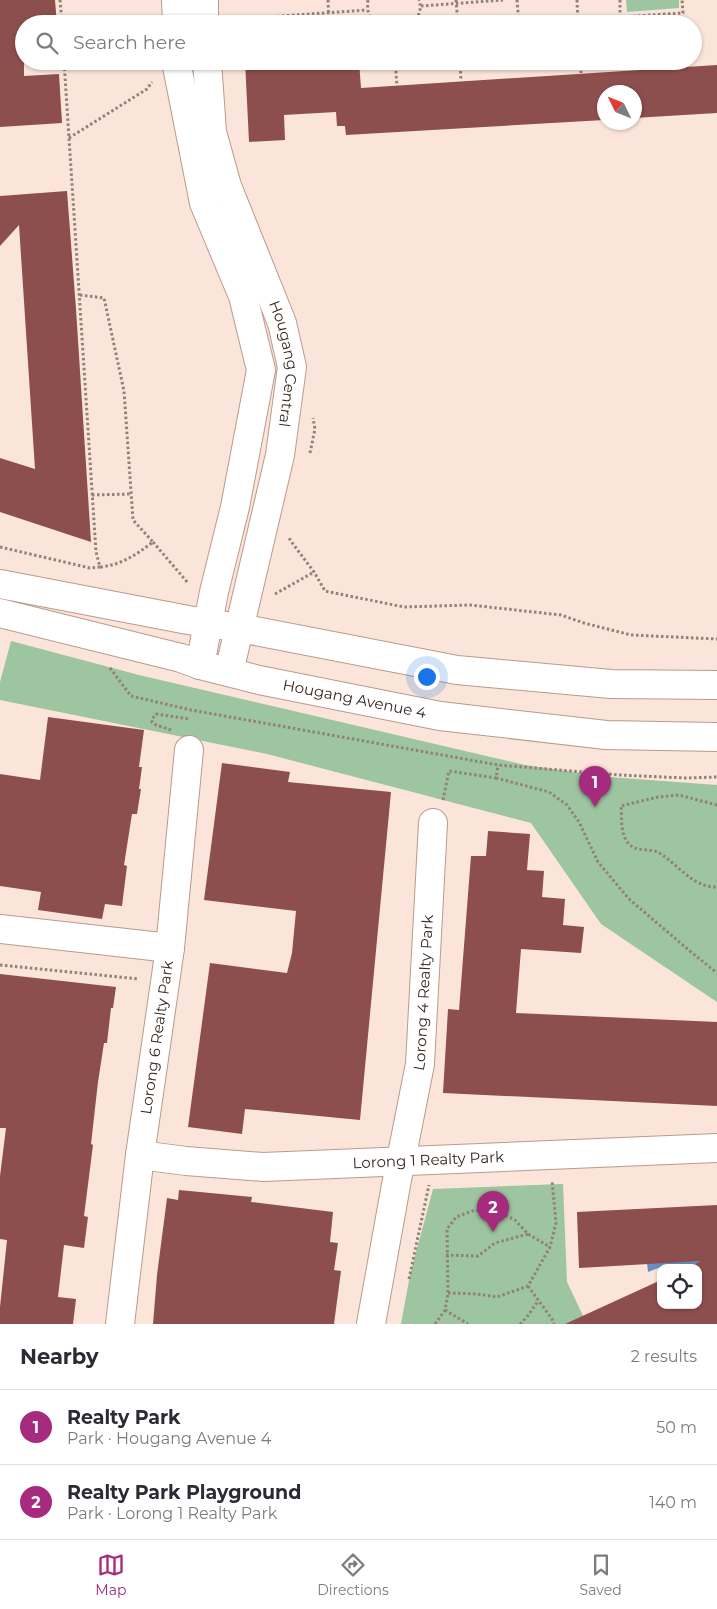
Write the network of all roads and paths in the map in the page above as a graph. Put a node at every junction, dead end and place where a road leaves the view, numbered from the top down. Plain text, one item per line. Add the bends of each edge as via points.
1 (60, 0) edge
2 (176, 0) edge
3 (204, 0) edge
4 (328, 0) edge
5 (368, 0) edge
6 (420, 0) edge
7 (503, 0) edge
8 (517, 0) edge
9 (577, 0) edge
10 (620, 0) edge
11 (682, 0) edge
12 (456, 2) edge
13 (421, 6) junction
14 (367, 10) junction
15 (329, 12) junction
16 (61, 15) edge
17 (177, 15) edge
18 (204, 15) edge
19 (292, 15) edge
20 (369, 15) edge
21 (418, 15) edge
22 (457, 15) edge
23 (518, 15) edge
24 (578, 15) edge
25 (620, 15) edge
26 (641, 15) edge
27 (64, 70) edge
28 (164, 70) edge
29 (167, 70) edge
30 (208, 70) edge
31 (396, 70) edge
32 (461, 70) edge
33 (581, 70) edge
34 (581, 73) dead end
35 (461, 81) dead end
36 (397, 86) dead end
37 (68, 138) junction
38 (227, 186) junction
39 (204, 203) junction
40 (80, 295) junction
41 (130, 494) junction
42 (92, 495) junction
43 (153, 542) junction
44 (0, 547) edge
45 (100, 567) junction
46 (0, 584) edge
47 (194, 589) dead end
48 (272, 596) dead end
49 (0, 613) edge
50 (209, 622) junction
51 (240, 628) junction
52 (717, 639) edge
53 (107, 665) dead end
54 (200, 665) junction
55 (229, 672) junction
56 (717, 685) edge
57 (191, 710) junction
58 (717, 737) edge
59 (184, 742) joint
60 (498, 765) junction
61 (717, 777) edge
62 (496, 778) junction
63 (717, 805) edge
64 (433, 823) joint
65 (717, 887) edge
66 (0, 929) edge
67 (170, 948) junction
68 (0, 966) edge
69 (717, 973) edge
70 (165, 980) junction
71 (717, 1148) edge
72 (140, 1155) junction
73 (401, 1160) junction
74 (552, 1180) dead end
75 (429, 1185) dead end
76 (528, 1234) junction
77 (550, 1247) junction
78 (446, 1255) junction
79 (409, 1280) dead end
80 (528, 1286) junction
81 (448, 1293) junction
82 (538, 1301) junction
83 (445, 1310) junction
84 (120, 1324) edge
85 (371, 1324) edge
86 (434, 1324) edge
87 (468, 1324) edge
88 (520, 1324) edge
89 (554, 1324) edge

1 - 16 path
2 - 17 street
3 - 18 street
4 - 15 path
5 - 14 path
6 - 13 path
7 - 12 path
8 - 23 path
9 - 24 path
10 - 25 path
11 - 26 path via 683,13
12 - 13 path
12 - 22 path
13 - 21 path
14 - 15 path
14 - 20 path
15 - 19 path
27 - 37 path
28 - 37 path via 147,89
29 - 39 street, Hougang Central
30 - 38 street, Hougang Central via 212,132
31 - 36 path
32 - 35 path
33 - 34 path
37 - 40 path
38 - 39 street
38 - 51 street, Hougang Central via 282,324 292,367 280,455
39 - 50 street, Hougang Central via 243,296 261,370
40 - 41 path via 104,298 124,391
40 - 42 path
41 - 42 path
41 - 43 path via 133,520
42 - 45 path
43 - 45 path via 135,556
43 - 47 path
44 - 45 path via 90,568
46 - 50 street
48 - 52 path via 314,572 325,591 404,607 470,604 561,615 631,635
49 - 54 street, Hougang Avenue 4
50 - 51 street
50 - 54 street, Hougang Central
51 - 55 street, Hougang Central
51 - 56 street via 457,670 611,684
53 - 57 path via 131,696
54 - 55 street, Hougang Avenue 4
55 - 58 street, Hougang Avenue 4 via 440,716 606,735
57 - 59 path via 190,719 156,714 152,719 156,725
57 - 60 path
59 - 67 street, Lorong 6 Realty Park
60 - 61 path via 620,775
60 - 62 path
62 - 64 path via 449,771 441,810
62 - 69 path via 549,792 567,804 598,862 629,899
63 - 65 path via 680,795 621,806 623,830 631,846 660,853 698,883
64 - 73 street, Lorong 4 Realty Park via 420,1064
66 - 67 street
67 - 70 street, Lorong 6 Realty Park
68 - 70 path
70 - 72 street, Lorong 6 Realty Park
71 - 73 street, Lorong 1 Realty Park
72 - 73 street, Lorong 1 Realty Park via 263,1167
72 - 84 street, Lorong 6 Realty Park
73 - 85 street, Lorong 4 Realty Park
74 - 77 path via 556,1222
75 - 79 path
76 - 77 path
76 - 78 path via 495,1243 478,1256
76 - 78 path via 515,1220 499,1212 475,1210 456,1216 447,1229
77 - 80 path
78 - 81 path
80 - 81 path via 497,1297
80 - 82 path
81 - 83 path
82 - 88 path
82 - 89 path
83 - 86 path
83 - 87 path

